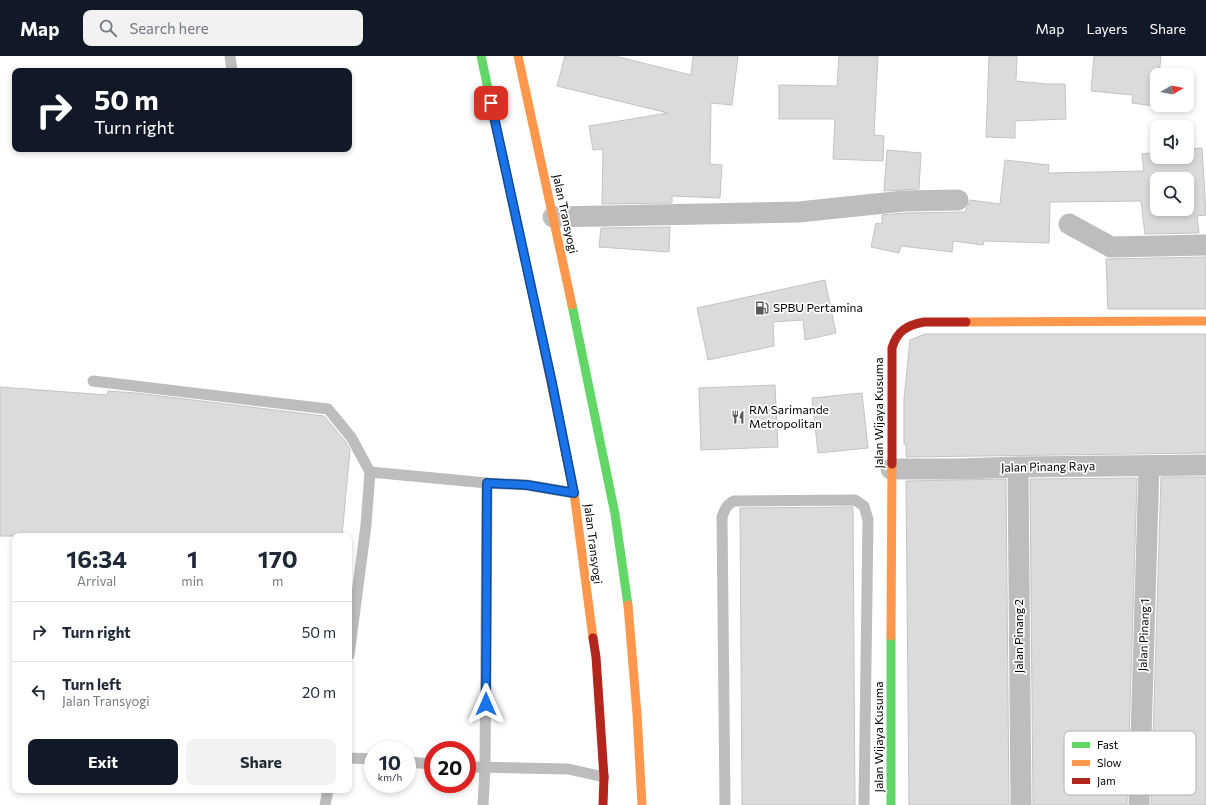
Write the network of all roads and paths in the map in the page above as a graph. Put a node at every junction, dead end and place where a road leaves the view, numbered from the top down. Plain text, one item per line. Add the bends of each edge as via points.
1 (230, 56) edge
2 (480, 56) edge
3 (518, 56) edge
4 (232, 68) edge
5 (958, 200) dead end
6 (553, 217) junction
7 (1068, 224) dead end
8 (1206, 245) edge
9 (1206, 321) edge
10 (93, 381) dead end
11 (1206, 465) edge
12 (1149, 466) junction
13 (1018, 467) junction
14 (891, 469) junction
15 (370, 472) junction
16 (487, 483) junction
17 (574, 493) junction
18 (352, 633) edge
19 (1141, 731) edge
20 (352, 758) edge
21 (364, 759) edge
22 (476, 768) edge
23 (485, 768) junction
24 (604, 777) junction
25 (327, 793) edge
26 (1139, 795) edge
27 (324, 805) edge
28 (483, 805) edge
29 (603, 805) edge
30 (642, 805) edge
31 (725, 805) edge
32 (864, 805) edge
33 (891, 805) edge
34 (1021, 805) edge
35 (1139, 805) edge

1 - 4 lane
2 - 17 main road, Jalan Transyogi
3 - 6 main road, Jalan Transyogi
5 - 6 street via 904,201 799,212
6 - 30 main road, Jalan Transyogi via 615,514 627,591
7 - 8 street via 1112,247
9 - 14 main road, Jalan Wijaya Kusuma via 911,324 897,336 892,348
10 - 15 lane via 328,409 351,436
11 - 12 street, Jalan Pinang Raya
12 - 13 street, Jalan Pinang Raya
12 - 19 street, Jalan Pinang 1
13 - 14 street, Jalan Pinang Raya
13 - 34 street, Jalan Pinang 2
14 - 33 main road, Jalan Wijaya Kusuma
15 - 16 lane
15 - 18 lane
16 - 17 lane via 527,485
16 - 23 lane
17 - 24 main road, Jalan Transyogi via 596,657
20 - 21 lane
22 - 23 lane
23 - 24 lane via 568,769
23 - 28 lane
24 - 29 main road, Jalan Transyogi
25 - 27 lane
26 - 35 street, Jalan Pinang 1
31 - 32 lane via 722,517 724,510 734,501 855,500 864,506 868,520

